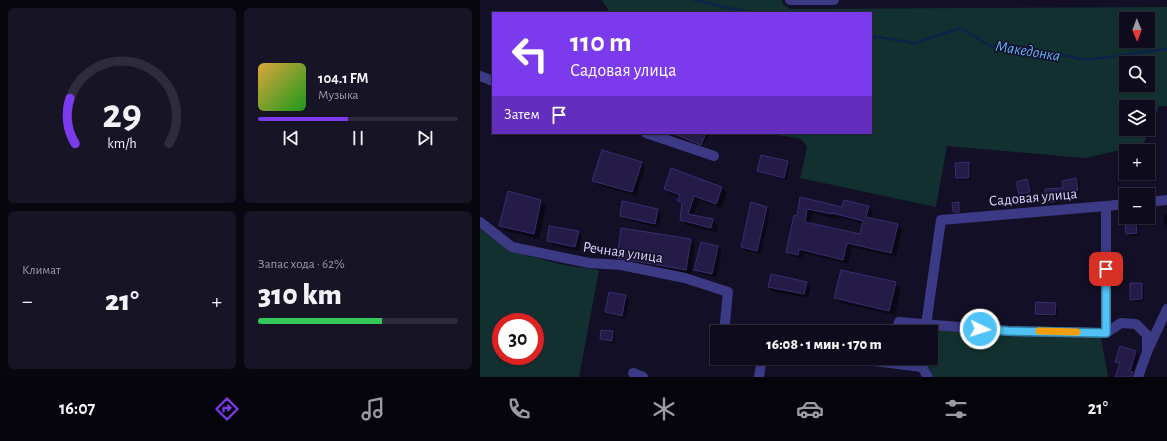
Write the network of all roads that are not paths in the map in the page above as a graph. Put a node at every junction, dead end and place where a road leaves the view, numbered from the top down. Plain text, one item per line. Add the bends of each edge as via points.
1 (790, 0) edge
2 (834, 0) edge
3 (480, 76) edge
4 (492, 81) edge
5 (649, 134) edge
6 (714, 156) dead end
7 (1167, 200) edge
8 (1155, 201) edge
9 (1119, 205) edge
10 (1106, 206) junction
11 (480, 222) edge
12 (1167, 309) edge
13 (725, 325) edge
14 (899, 325) edge
15 (926, 325) joint
16 (938, 326) edge
17 (1106, 333) junction
18 (1148, 352) junction
19 (761, 365) edge
20 (912, 365) edge
21 (633, 373) dead end
22 (643, 377) edge
23 (759, 377) edge
24 (928, 377) edge
25 (1138, 377) edge

1 - 2 street
3 - 4 street
5 - 6 street
7 - 8 street
9 - 10 street
10 - 15 street, Садовая улица via 941,220
10 - 17 street
11 - 13 street, Речная улица via 512,247 589,263 621,265 685,278 728,292
12 - 18 street
14 - 15 street via 900,322
16 - 17 street via 1008,331
17 - 18 street via 1121,323 1136,324 1147,335
18 - 25 street
19 - 23 street
20 - 24 street via 922,367
21 - 22 street

